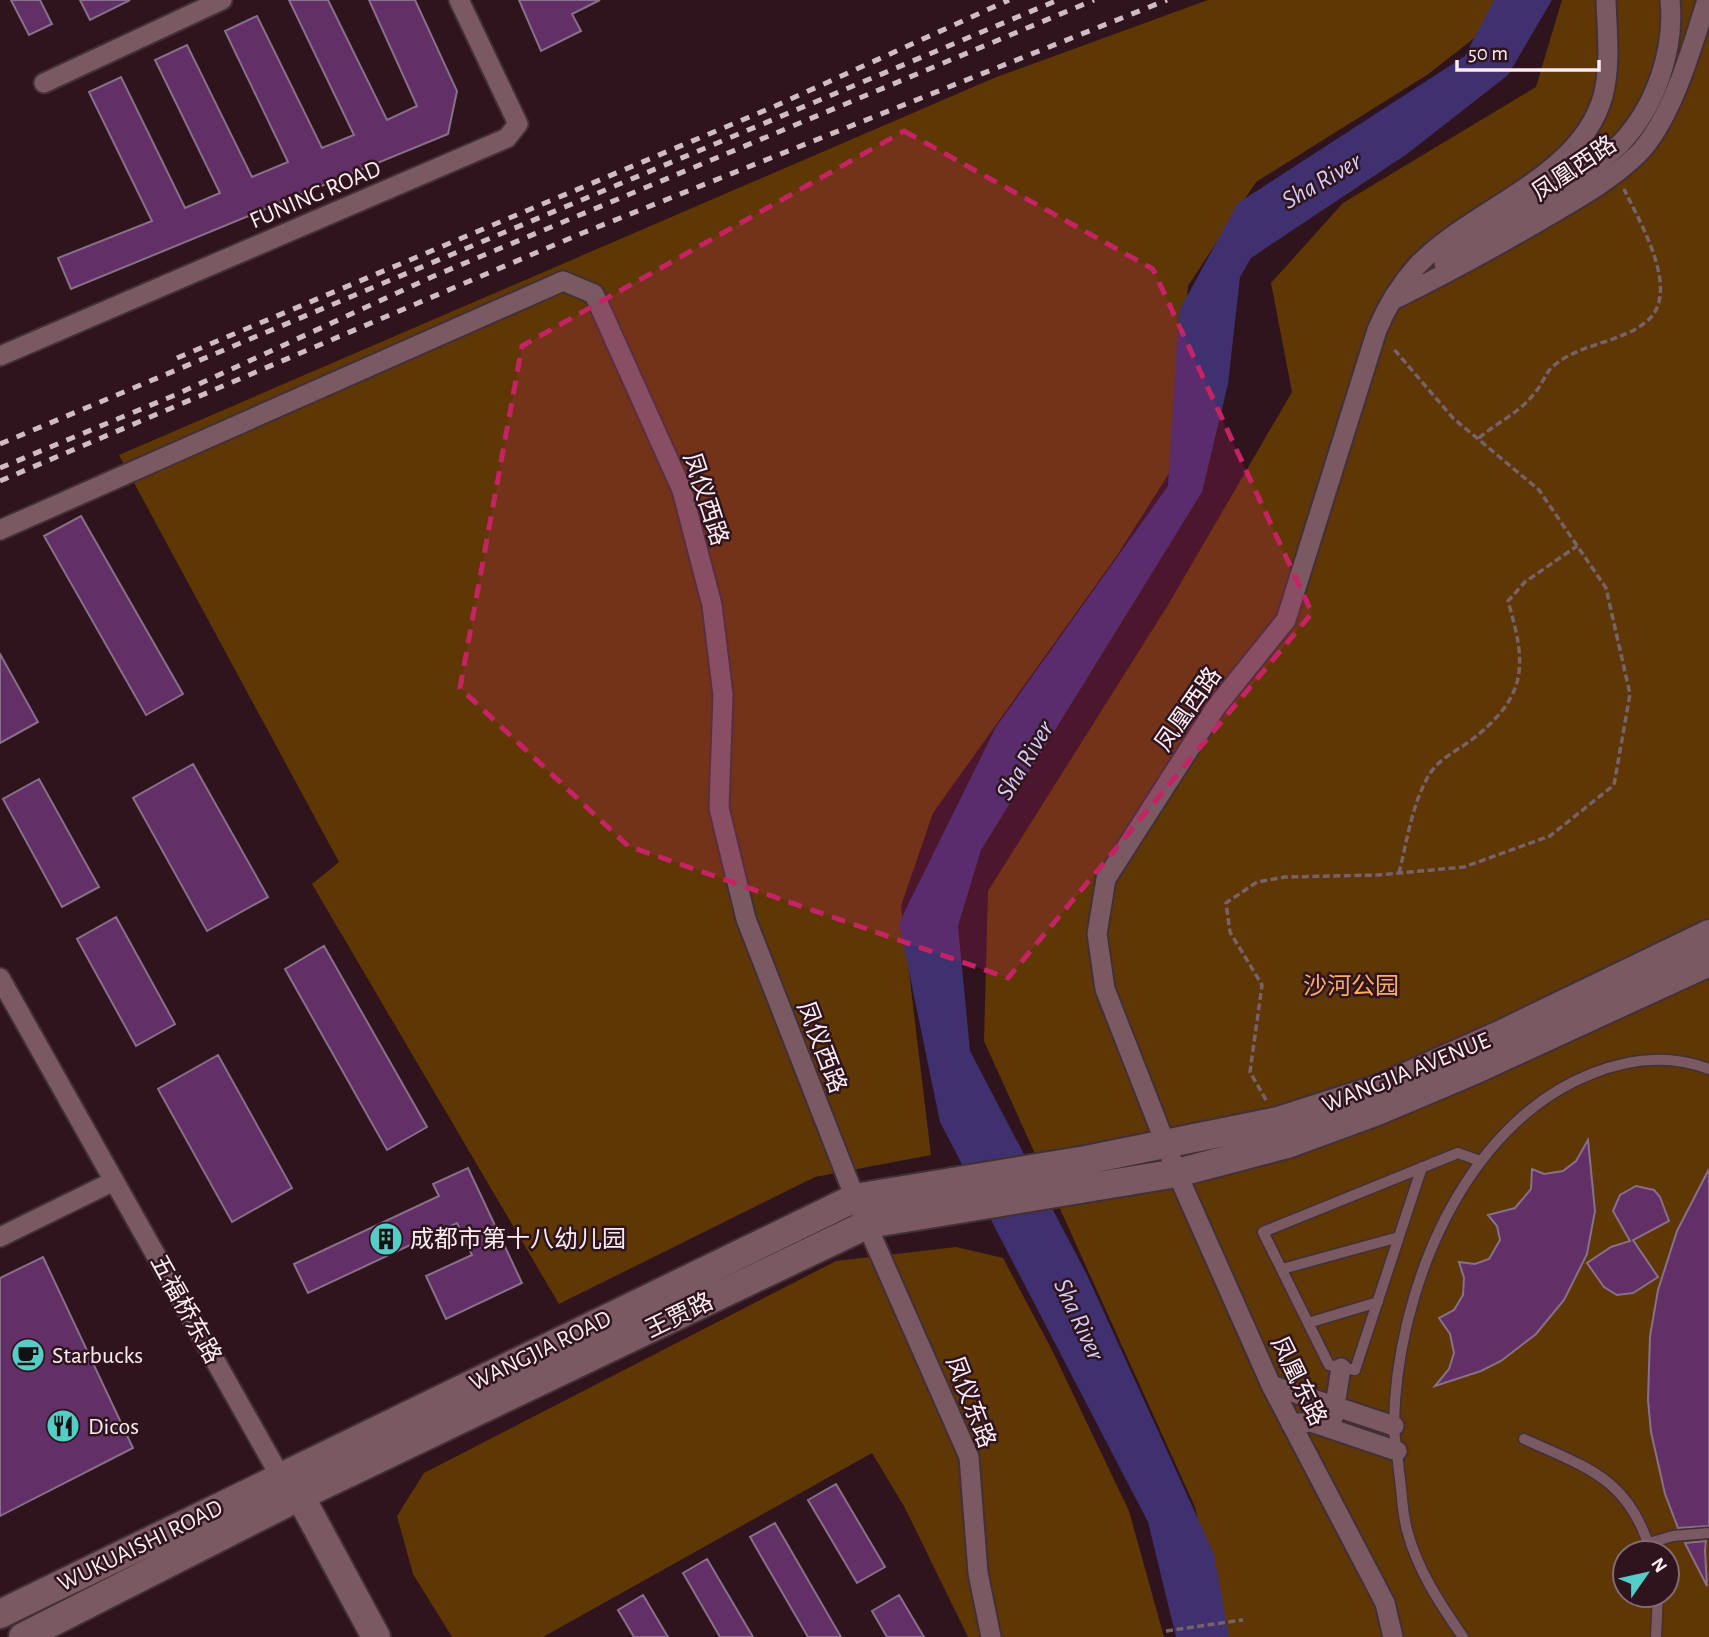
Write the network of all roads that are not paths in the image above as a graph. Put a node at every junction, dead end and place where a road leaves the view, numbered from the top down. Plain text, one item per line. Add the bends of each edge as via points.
1 (222, 0) edge
2 (460, 0) edge
3 (1606, 0) edge
4 (1670, 0) edge
5 (1707, 0) edge
6 (44, 83) dead end
7 (1389, 302) junction
8 (0, 356) edge
9 (0, 530) edge
10 (1709, 934) edge
11 (1709, 962) edge
12 (0, 978) edge
13 (1709, 1069) edge
14 (1166, 1143) junction
15 (1086, 1160) joint
16 (1480, 1161) junction
17 (1422, 1167) junction
18 (1177, 1173) junction
19 (114, 1181) junction
20 (1097, 1188) joint
21 (855, 1198) junction
22 (868, 1224) junction
23 (0, 1237) edge
24 (1399, 1237) junction
25 (1282, 1269) junction
26 (1378, 1302) junction
27 (1308, 1323) junction
28 (1342, 1367) junction
29 (1271, 1385) junction
30 (1335, 1406) junction
31 (1291, 1424) junction
32 (1394, 1426) junction
33 (1331, 1429) junction
34 (1524, 1439) dead end
35 (1397, 1451) junction
36 (280, 1476) junction
37 (290, 1501) junction
38 (1709, 1533) edge
39 (1647, 1539) edge
40 (1667, 1539) edge
41 (1657, 1609) edge
42 (0, 1614) edge
43 (23, 1637) edge
44 (376, 1637) edge
45 (991, 1637) edge
46 (1393, 1637) edge
47 (1463, 1637) edge
48 (1656, 1637) edge

1 - 6 street
2 - 8 street, FUNING ROAD via 518,124 507,138
3 - 7 street, 凤凰西路 via 1603,96 1585,136 1541,176 1450,237 1417,266
4 - 7 street, 凤凰西路 via 1672,30 1662,72 1641,116 1620,143 1576,178
5 - 7 street, 凤凰西路 via 1667,108 1638,154 1591,192 1475,260
7 - 14 street, 凤凰西路 via 1286,620 1216,707 1106,879 1097,934 1105,989
9 - 21 street, 凤仪西路 via 563,281 594,294 682,490 712,605 723,695 722,821 746,919
10 - 14 main road, WANGJIA AVENUE via 1381,1087 1278,1121
11 - 18 main road, WANGJIA AVENUE via 1377,1111 1287,1144
12 - 19 street, 五福桥东路
13 - 16 lane via 1690,1062 1622,1061 1567,1083 1517,1120
14 - 15 main road, WANGJIA AVENUE
14 - 18 street, 凤凰东路
15 - 21 main road, WANGJIA ROAD
16 - 17 lane via 1458,1153
16 - 32 lane via 1442,1225 1417,1282 1402,1339
17 - 24 lane
17 - 25 lane via 1263,1232
18 - 20 main road, WANGJIA AVENUE
18 - 29 street, 凤凰东路
19 - 23 street
19 - 36 street, 五福桥东路
20 - 22 main road, 王贾路
21 - 22 street, 凤仪东路
21 - 36 main road, WANGJIA ROAD
22 - 37 main road, 王贾路
22 - 45 street, 凤仪东路 via 969,1457 978,1573
24 - 25 lane
24 - 26 lane
25 - 27 lane
26 - 27 lane
26 - 28 lane via 1355,1370
27 - 28 lane via 1329,1365
28 - 30 street
29 - 30 street
29 - 31 street, 凤凰东路
30 - 32 street
30 - 33 street
31 - 33 street via 1311,1422
31 - 46 street, 凤凰东路 via 1385,1603
32 - 35 lane
33 - 35 street
34 - 39 lane via 1597,1472 1624,1497
35 - 47 lane via 1406,1529 1433,1594
36 - 37 main road, 五福桥东路
36 - 42 main road, WUKUAISHI ROAD
37 - 43 main road, WUKUAISHI ROAD
37 - 44 main road, 五福桥东路
38 - 40 lane
41 - 48 lane

